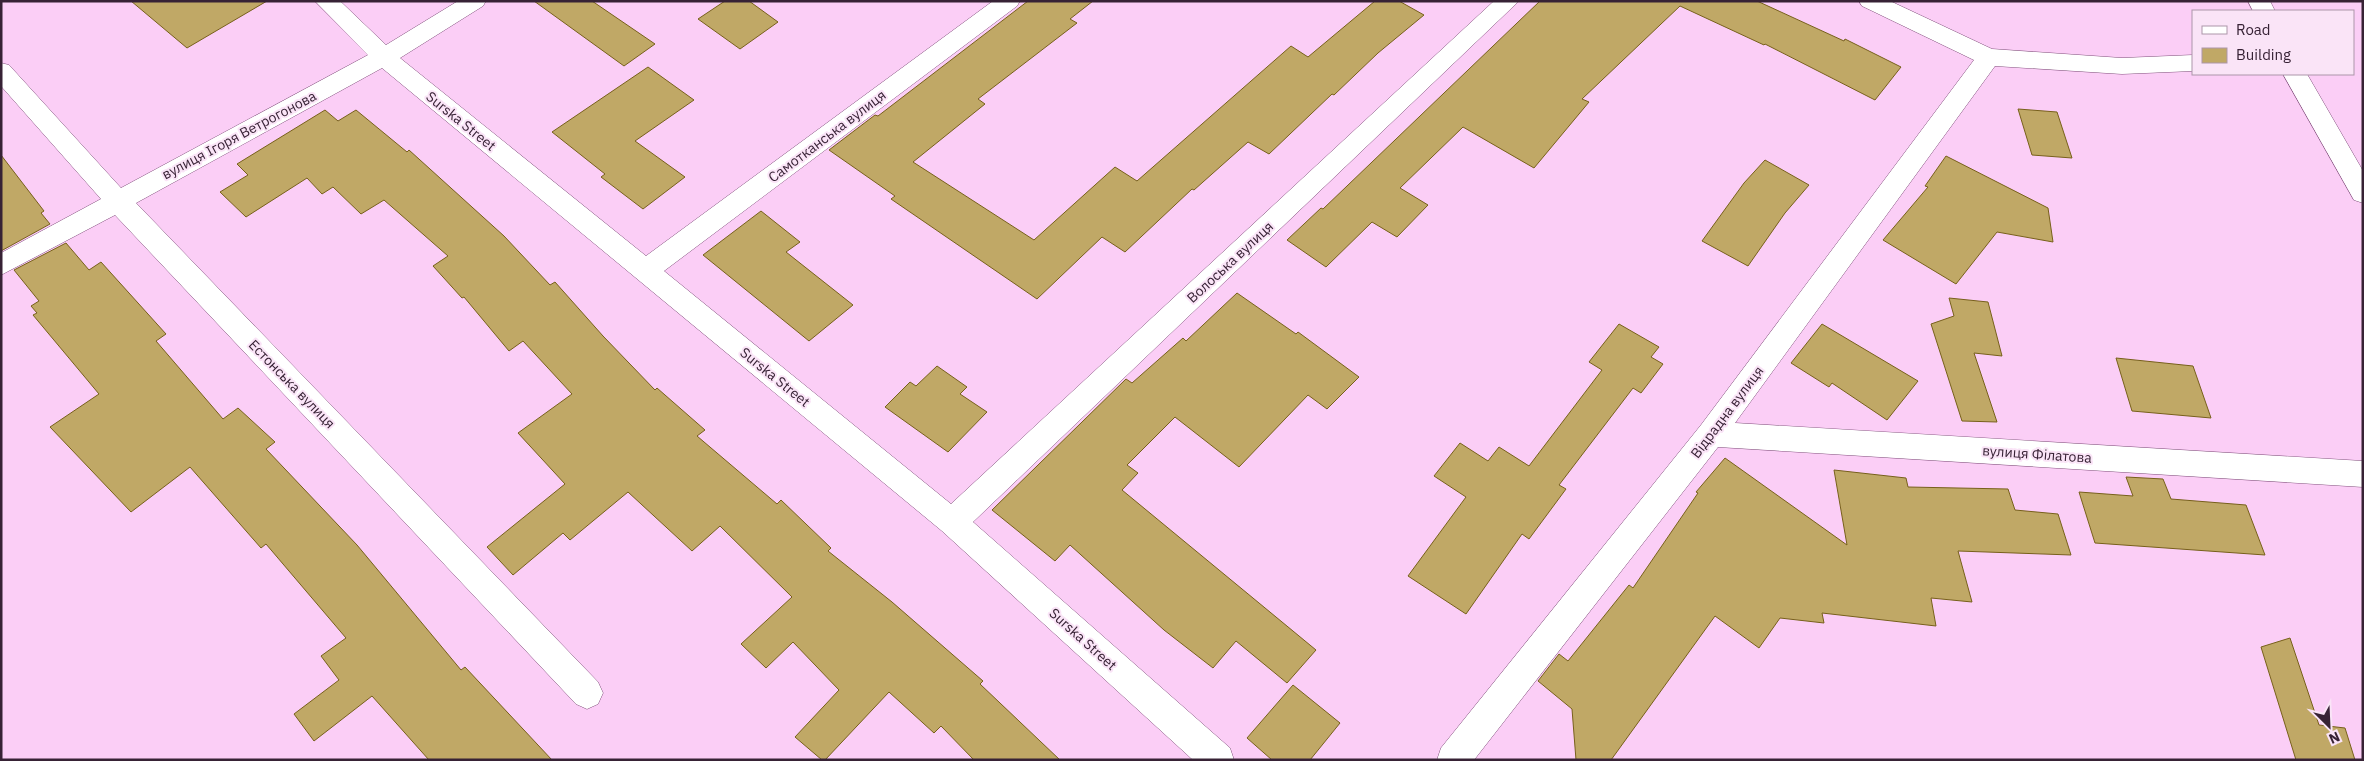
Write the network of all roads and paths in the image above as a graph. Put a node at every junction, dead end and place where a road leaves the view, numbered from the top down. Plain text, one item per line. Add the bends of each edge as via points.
1 (326, 1) edge
2 (474, 1) edge
3 (1008, 1) edge
4 (1508, 1) edge
5 (1870, 1) edge
6 (384, 57) junction
7 (1989, 57) junction
8 (2192, 63) edge
9 (1, 71) edge
10 (2296, 75) edge
11 (2363, 193) edge
12 (118, 201) junction
13 (1, 265) edge
14 (645, 271) junction
15 (1711, 434) junction
16 (2363, 474) edge
17 (952, 522) junction
18 (587, 693) dead end
19 (1218, 760) edge
20 (1453, 760) edge

1 - 6 street, Surska Street
2 - 6 street, вулиця Ігоря Ветрогонова
3 - 14 street, Самотканська вулиця
4 - 17 street, Волоська вулиця
5 - 7 street
6 - 12 street, вулиця Ігоря Ветрогонова
6 - 14 street, Surska Street
7 - 8 street via 2122,66
7 - 15 street, Відрадна вулиця
9 - 12 street, Естонська вулиця
10 - 11 street
12 - 13 street, вулиця Ігоря Ветрогонова
12 - 18 street, Естонська вулиця
14 - 17 street, Surska Street
15 - 16 street, вулиця Філатова
15 - 20 street, Відрадна вулиця
17 - 19 street, Surska Street

